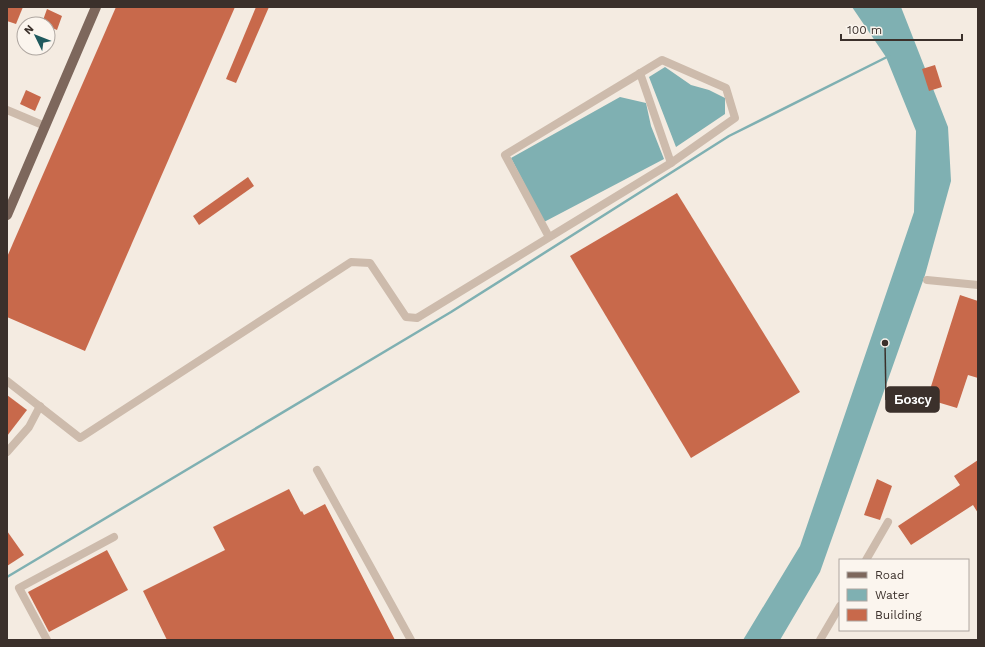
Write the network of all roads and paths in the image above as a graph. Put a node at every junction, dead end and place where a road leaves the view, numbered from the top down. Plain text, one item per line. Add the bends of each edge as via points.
1 (96, 7) edge
2 (640, 73) junction
3 (7, 110) edge
4 (45, 126) junction
5 (671, 163) junction
6 (7, 215) edge
7 (549, 237) junction
8 (927, 280) dead end
9 (978, 286) edge
10 (7, 381) edge
11 (40, 406) junction
12 (7, 452) edge
13 (317, 470) dead end
14 (888, 522) dead end
15 (114, 536) dead end
16 (867, 559) edge
17 (839, 608) edge
18 (47, 640) edge
19 (411, 640) edge
20 (820, 640) edge

1 - 4 main road
2 - 5 street
2 - 5 street via 662,60 726,88 736,118
2 - 7 street via 505,155
3 - 4 street
4 - 6 main road
5 - 7 street
7 - 11 street via 416,318 406,318 370,263 351,262 80,438
8 - 9 street
10 - 11 street
11 - 12 street via 29,427
13 - 19 street
14 - 16 street
15 - 18 street via 19,588
17 - 20 street

